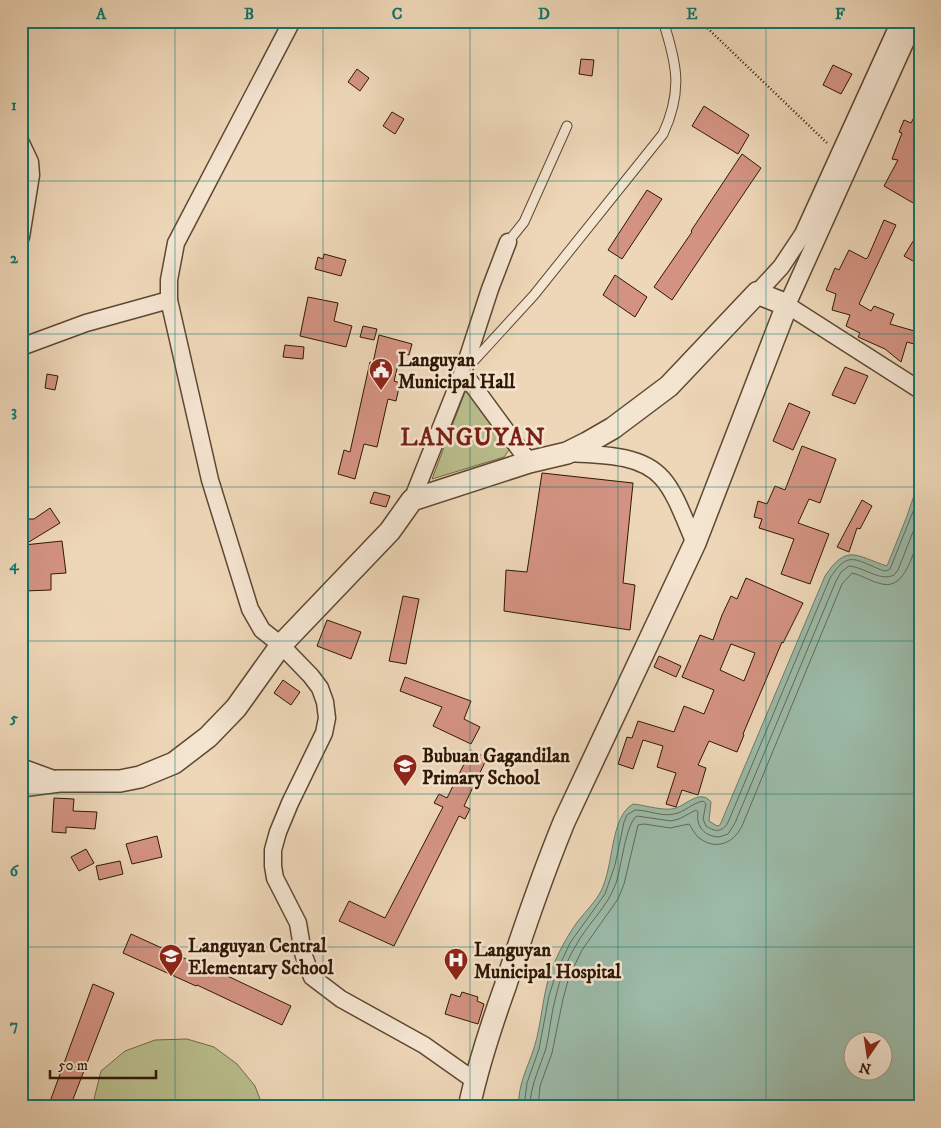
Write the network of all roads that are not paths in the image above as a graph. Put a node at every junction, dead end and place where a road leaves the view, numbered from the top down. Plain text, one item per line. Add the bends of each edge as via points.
1 (292, 21) edge
2 (663, 21) edge
3 (900, 21) edge
4 (915, 21) edge
5 (567, 126) dead end
6 (21, 143) edge
7 (21, 237) edge
8 (809, 237) junction
9 (508, 242) joint
10 (757, 293) junction
11 (169, 300) junction
12 (787, 305) junction
13 (21, 347) edge
14 (463, 372) junction
15 (920, 390) edge
16 (568, 453) junction
17 (529, 462) junction
18 (412, 500) junction
19 (695, 543) junction
20 (281, 646) junction
21 (21, 767) edge
22 (59, 781) junction
23 (21, 786) edge
24 (475, 1080) junction
25 (469, 1107) edge

1 - 11 street via 176,243
2 - 14 lane via 676,77 674,106 664,134 534,295
3 - 8 street via 839,155
4 - 8 street
5 - 9 lane via 524,222
6 - 7 street via 30,162 31,175
8 - 10 street
8 - 12 street
9 - 14 street
10 - 12 street
10 - 16 street via 669,386 613,428
11 - 13 street via 86,322
11 - 20 street via 210,480 238,573 255,621
12 - 15 street
12 - 19 street
14 - 17 street
14 - 18 street
16 - 17 street
16 - 19 street via 635,460 649,467 662,477
17 - 18 street
18 - 20 street via 390,531
19 - 24 street via 554,848 525,924
20 - 22 street via 236,708 208,737 174,763 140,777 120,781
20 - 24 street via 320,688 327,718 318,747 290,803 273,850 276,878 296,918 312,978 340,999 424,1045
21 - 22 street
22 - 23 street
24 - 25 street

